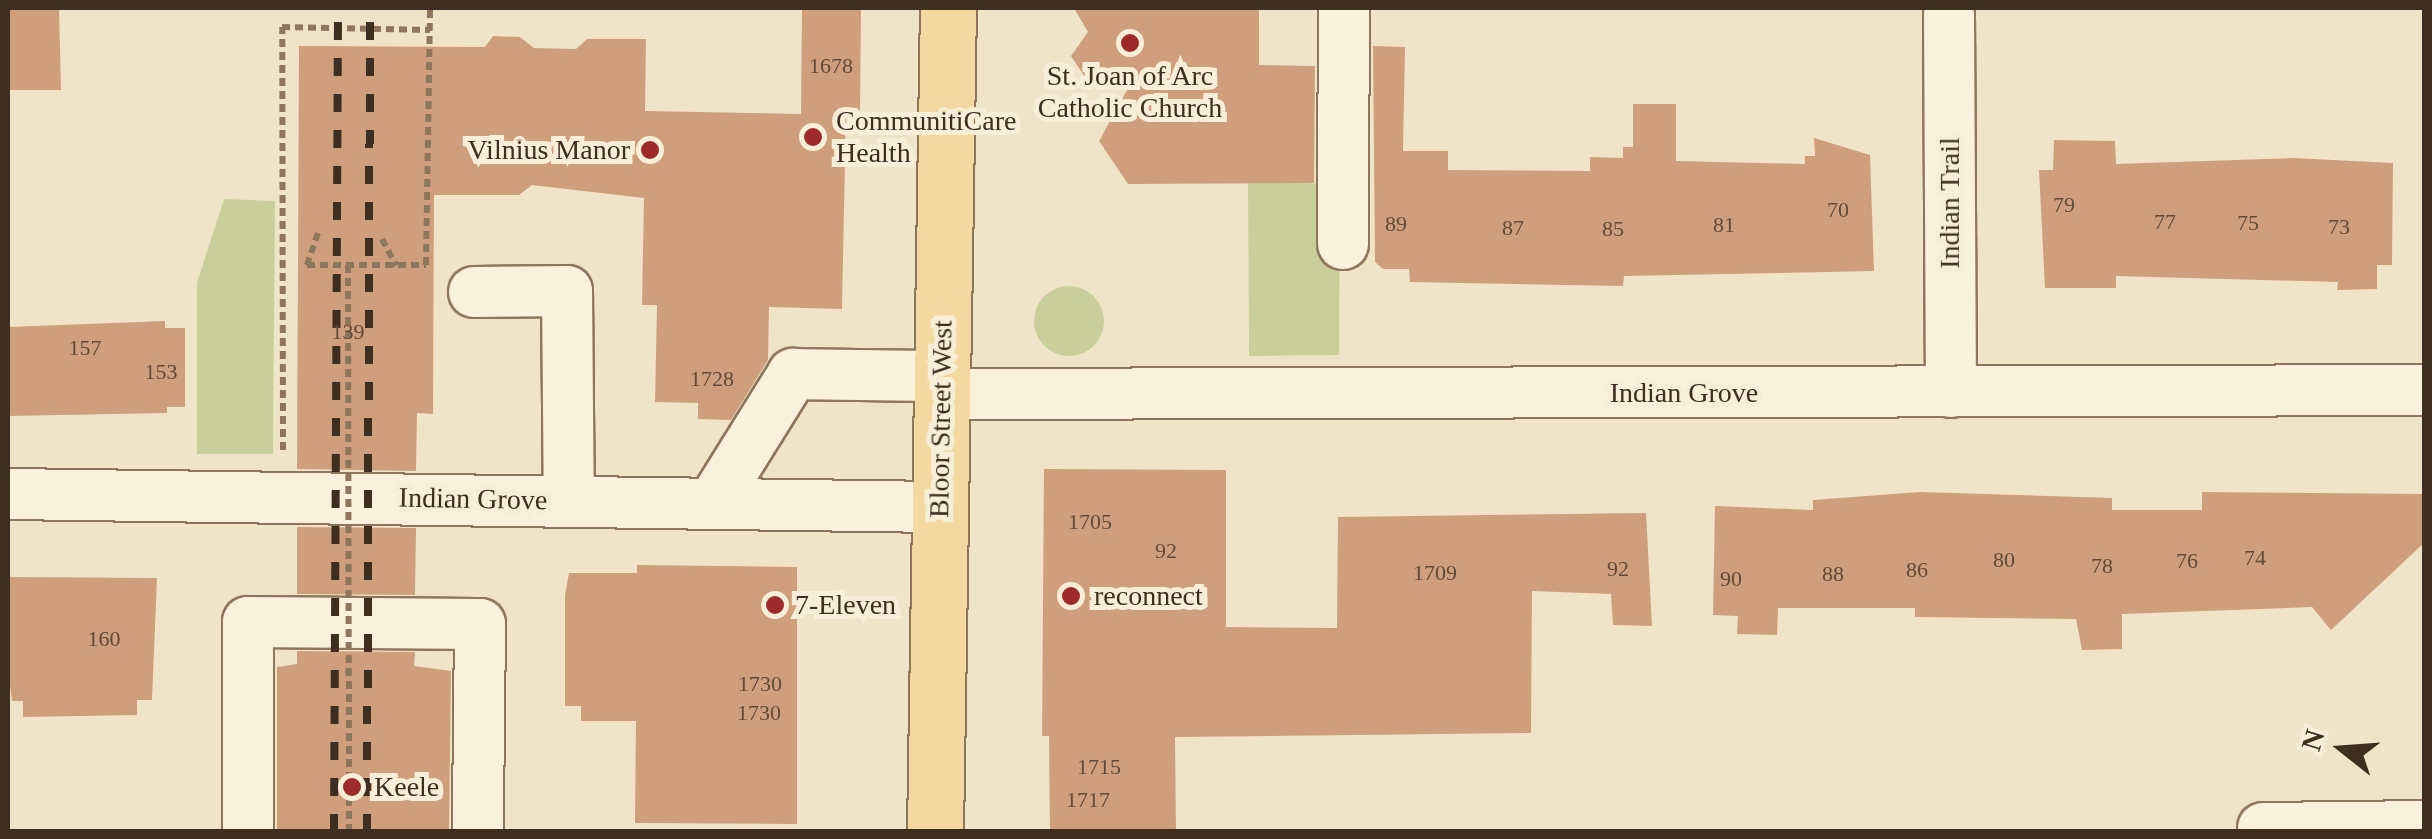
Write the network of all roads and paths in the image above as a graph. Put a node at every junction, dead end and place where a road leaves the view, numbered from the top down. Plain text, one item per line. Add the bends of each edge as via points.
1 (430, 8) edge
2 (948, 8) edge
3 (1344, 8) edge
4 (1950, 10) edge
5 (430, 30) junction
6 (318, 233) dead end
7 (382, 239) dead end
8 (1343, 244) dead end
9 (348, 265) junction
10 (396, 265) junction
11 (474, 292) dead end
12 (943, 385) junction
13 (2424, 390) edge
14 (1951, 392) junction
15 (284, 462) dead end
16 (8, 494) edge
17 (568, 500) junction
18 (714, 501) junction
19 (939, 506) junction
20 (2424, 826) edge
21 (2263, 828) dead end
22 (248, 832) edge
23 (348, 832) edge
24 (478, 832) edge
25 (935, 832) edge

1 - 5 path
2 - 12 main road, Bloor Street West
3 - 8 street
4 - 14 street, Indian Trail
5 - 10 path via 426,265
5 - 15 path via 282,27
6 - 9 path via 307,265
7 - 10 path
9 - 10 path
9 - 23 path, bridge
11 - 17 street via 568,291
12 - 14 street, Indian Grove
12 - 18 street, Indian Grove via 793,374
12 - 19 main road, Bloor Street West
13 - 14 street, Indian Grove
16 - 17 street, Indian Grove
17 - 18 street, Indian Grove
18 - 19 street, Indian Grove
19 - 25 main road, Bloor Street West
20 - 21 street
22 - 24 street via 248,622 480,624

